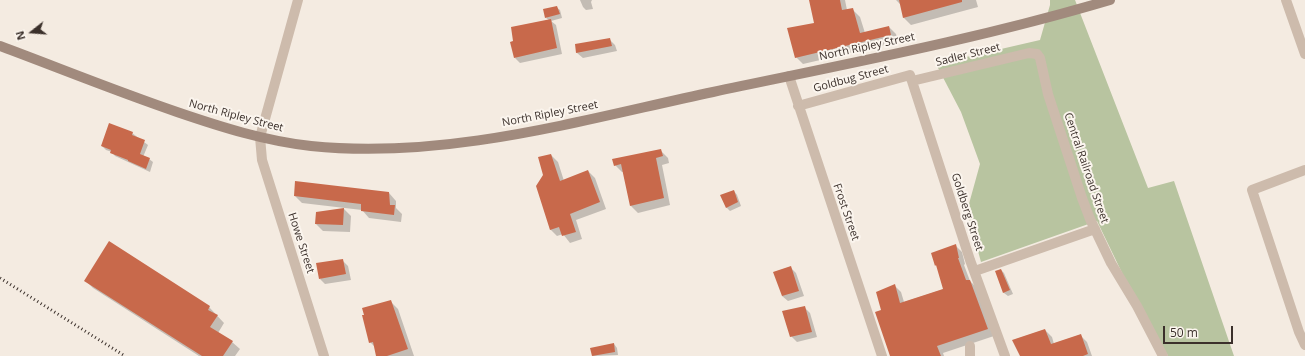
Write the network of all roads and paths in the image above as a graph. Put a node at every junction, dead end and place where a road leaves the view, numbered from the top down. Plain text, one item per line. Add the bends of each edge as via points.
1 (298, 0) edge
2 (1110, 0) edge
3 (1286, 0) edge
4 (1302, 34) edge
5 (0, 46) edge
6 (1029, 53) joint
7 (1305, 54) edge
8 (789, 76) junction
9 (911, 78) junction
10 (798, 106) junction
11 (260, 137) junction
12 (1305, 170) edge
13 (1095, 229) junction
14 (975, 271) junction
15 (1305, 345) edge
16 (324, 356) edge
17 (882, 356) edge
18 (1005, 356) edge
19 (1163, 356) edge

1 - 11 street
2 - 8 main road, North Ripley Street via 1019,26
3 - 4 street
4 - 7 street
5 - 11 main road, North Ripley Street via 152,104
6 - 9 street, Sadler Street
6 - 13 street, Central Railroad Street via 1038,54 1040,58 1048,94 1082,198
8 - 10 street, Frost Street
8 - 11 main road, North Ripley Street via 553,127 430,147 336,148
9 - 10 street, Goldbug Street
9 - 14 street, Goldberg Street
10 - 17 street, Frost Street
11 - 16 street, Howe Street via 262,160
12 - 15 street via 1252,190
13 - 14 street
13 - 19 street, Central Railroad Street
14 - 18 street, Goldberg Street

